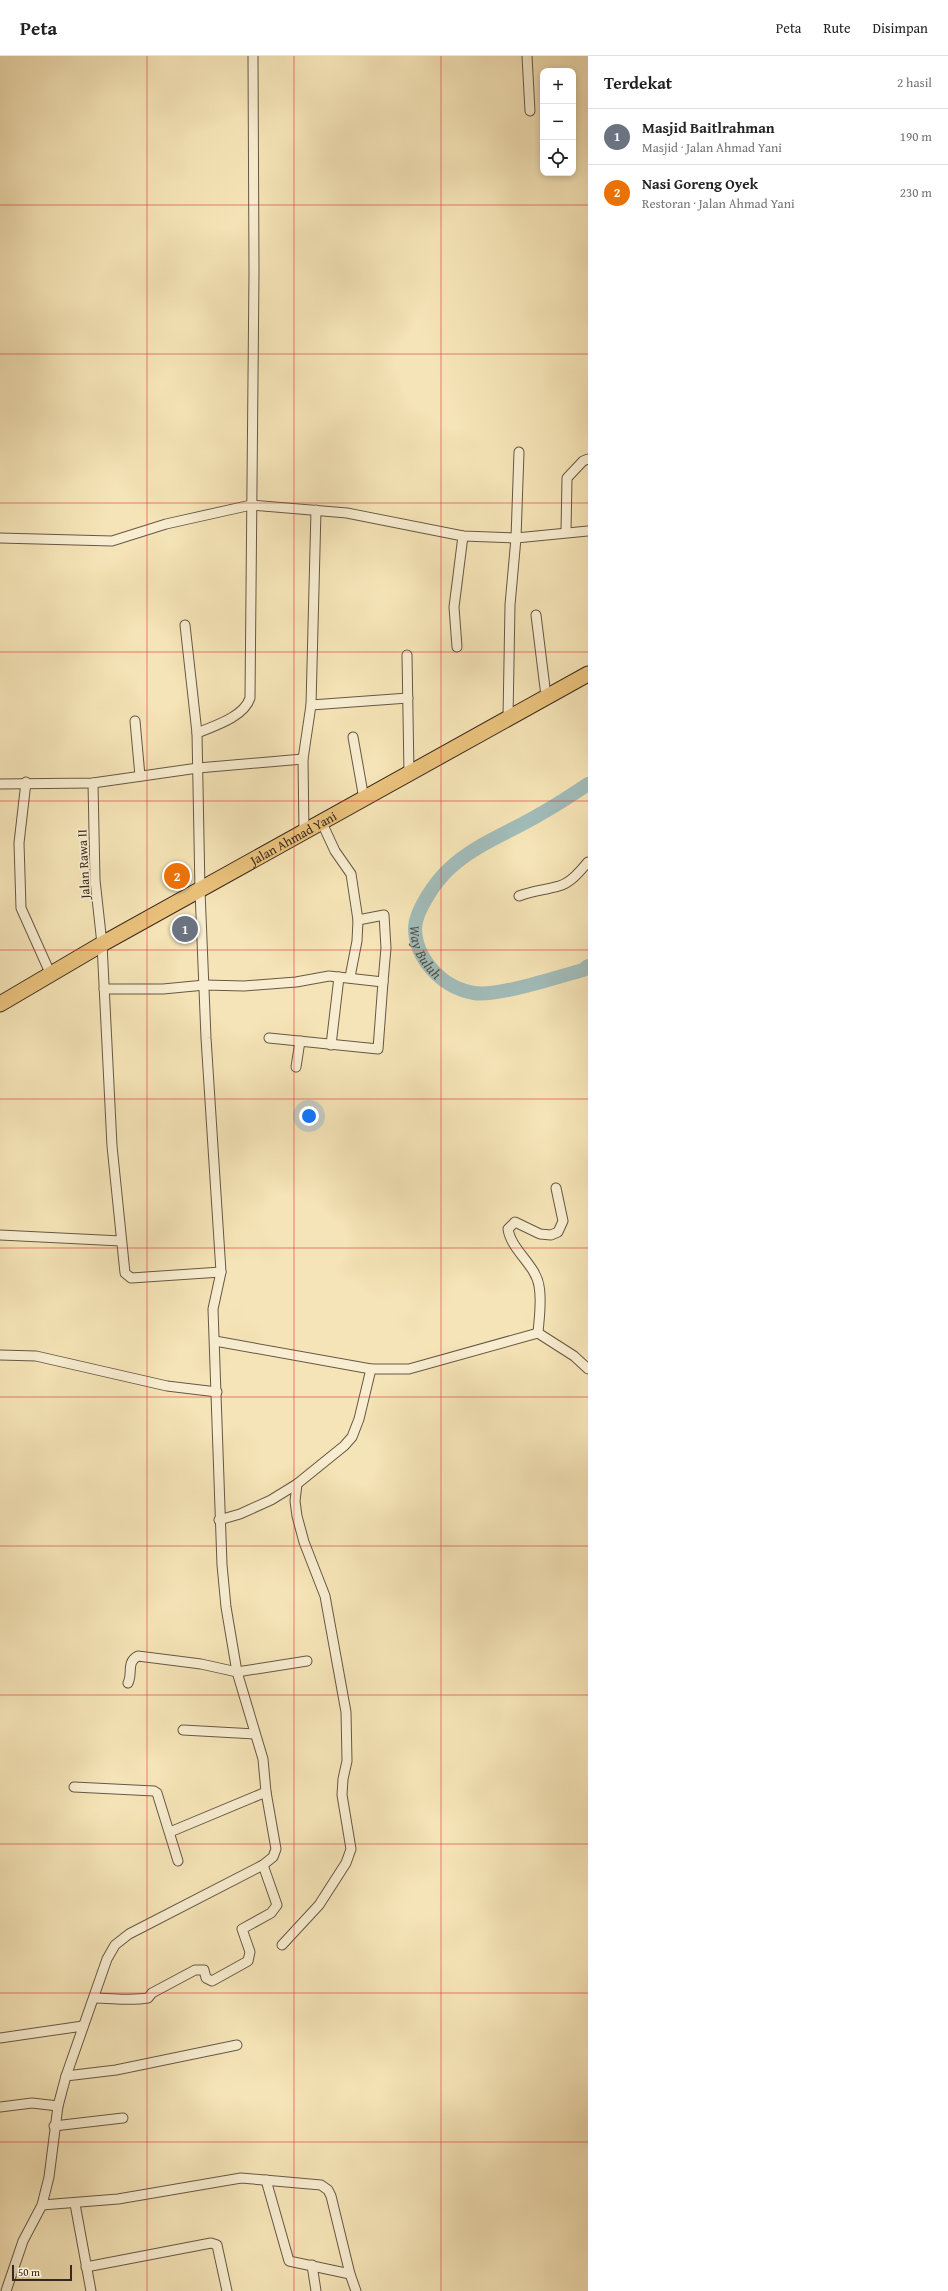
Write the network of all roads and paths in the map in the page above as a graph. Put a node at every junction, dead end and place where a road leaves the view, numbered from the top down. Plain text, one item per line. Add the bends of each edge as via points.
1 (253, 56) edge
2 (527, 56) edge
3 (530, 111) dead end
4 (519, 452) dead end
5 (588, 459) edge
6 (251, 505) junction
7 (316, 510) junction
8 (588, 531) edge
9 (566, 532) junction
10 (463, 536) junction
11 (0, 538) edge
12 (516, 538) junction
13 (536, 615) dead end
14 (186, 625) dead end
15 (457, 647) dead end
16 (407, 655) dead end
17 (588, 674) edge
18 (546, 696) junction
19 (408, 698) junction
20 (311, 705) junction
21 (508, 718) junction
22 (135, 721) dead end
23 (197, 733) junction
24 (353, 737) dead end
25 (303, 759) junction
26 (198, 768) junction
27 (409, 773) junction
28 (140, 776) junction
29 (26, 782) junction
30 (93, 783) junction
31 (0, 784) edge
32 (364, 798) junction
33 (322, 823) junction
34 (304, 833) junction
35 (588, 862) edge
36 (200, 891) junction
37 (519, 896) dead end
38 (358, 920) junction
39 (102, 944) junction
40 (51, 975) junction
41 (339, 977) junction
42 (350, 977) junction
43 (383, 982) junction
44 (205, 985) junction
45 (104, 989) junction
46 (0, 1004) edge
47 (268, 1038) dead end
48 (300, 1041) junction
49 (332, 1046) junction
50 (296, 1067) dead end
51 (556, 1188) dead end
52 (0, 1235) edge
53 (121, 1241) junction
54 (221, 1272) junction
55 (538, 1333) junction
56 (215, 1341) junction
57 (0, 1355) edge
58 (371, 1369) junction
59 (588, 1369) edge
60 (217, 1392) junction
61 (297, 1484) junction
62 (219, 1520) junction
63 (307, 1661) dead end
64 (237, 1672) junction
65 (128, 1683) dead end
66 (183, 1730) dead end
67 (255, 1734) junction
68 (74, 1787) dead end
69 (266, 1792) junction
70 (170, 1832) junction
71 (178, 1861) dead end
72 (263, 1865) junction
73 (282, 1945) dead end
74 (94, 1998) junction
75 (83, 2026) junction
76 (0, 2038) edge
77 (237, 2045) dead end
78 (66, 2076) junction
79 (58, 2106) junction
80 (0, 2107) edge
81 (124, 2118) dead end
82 (54, 2126) junction
83 (266, 2180) junction
84 (76, 2204) junction
85 (42, 2205) junction
86 (312, 2265) junction
87 (86, 2267) junction
88 (350, 2274) junction
89 (4, 2290) edge
90 (91, 2291) edge
91 (227, 2291) edge
92 (316, 2291) edge
93 (356, 2291) edge

1 - 6 street
2 - 3 street
4 - 12 street
5 - 9 street via 578,465 567,478
6 - 7 street
6 - 11 street via 166,524 112,541
6 - 23 street via 250,698 245,708 225,721
7 - 10 street via 404,523
7 - 20 street
8 - 9 street
9 - 12 street
10 - 12 street
10 - 15 street via 454,607
12 - 21 street via 510,605
13 - 18 street
14 - 23 street
16 - 19 street
17 - 18 highway, Jalan Ahmad Yani
18 - 21 highway, Jalan Ahmad Yani
19 - 20 street
19 - 27 street
20 - 25 street
21 - 27 highway, Jalan Ahmad Yani
22 - 28 street
23 - 26 street
24 - 32 street
25 - 26 street
25 - 34 street
26 - 28 street
26 - 36 street
27 - 32 highway, Jalan Ahmad Yani
28 - 30 street
29 - 30 street
29 - 31 street
29 - 40 street via 19,843 21,908
30 - 39 street, Jalan Rawa II via 95,880
32 - 33 highway, Jalan Ahmad Yani
33 - 34 highway, Jalan Ahmad Yani
33 - 38 street via 335,851 351,874
34 - 36 highway, Jalan Ahmad Yani
35 - 37 street via 560,886 538,889
36 - 39 highway, Jalan Ahmad Yani
36 - 44 street
38 - 42 street via 357,942
38 - 43 street via 384,915 386,948
39 - 40 highway, Jalan Ahmad Yani
39 - 45 street, Jalan Rawa II
40 - 46 highway, Jalan Ahmad Yani
41 - 42 street
41 - 44 street via 268,984
41 - 49 street
42 - 43 street
43 - 49 street via 378,1049
44 - 45 street via 163,989
44 - 54 street
45 - 53 street, Jalan Rawa II via 112,1146
47 - 48 street
48 - 49 street
48 - 50 street
51 - 55 street via 563,1221 558,1232 551,1235 540,1234 515,1222 508,1229 509,1236 523,1255 539,1285
52 - 53 street
53 - 54 street, Jalan Rawa II via 125,1273 131,1278
54 - 56 street via 213,1309
55 - 58 street via 409,1369
55 - 59 street via 574,1356
56 - 58 street
56 - 60 street
57 - 60 street via 36,1356 167,1386
58 - 61 street via 359,1419 352,1436 333,1456
60 - 62 street
61 - 62 street via 271,1500
61 - 73 street via 297,1516 325,1596 346,1712 348,1760 342,1795 350,1849 346,1863 319,1905
62 - 64 street via 226,1607
63 - 64 street
64 - 65 street via 201,1664 138,1656 132,1658
64 - 67 street
66 - 67 street
67 - 69 street via 263,1759
68 - 70 street via 154,1791 160,1796
69 - 70 street
69 - 72 street via 276,1849 273,1857
70 - 71 street
72 - 74 street via 129,1934 115,1945 107,1959
72 - 74 street via 277,1904 271,1913 242,1929 250,1952 248,1961 212,1981 206,1978 204,1970 195,1970 152,1993 148,1998 127,2001 121,1998
74 - 75 street
75 - 76 street
75 - 78 street
77 - 78 street via 116,2070
78 - 79 street
79 - 80 street via 32,2103
79 - 82 street
81 - 82 street
82 - 85 street via 49,2177
83 - 84 street via 241,2178
83 - 86 street via 290,2261
83 - 88 street via 321,2185 328,2190
84 - 85 street
84 - 87 street
85 - 89 street via 23,2241
86 - 88 street
86 - 92 street
87 - 90 street
87 - 91 street via 211,2243 217,2245
88 - 93 street

